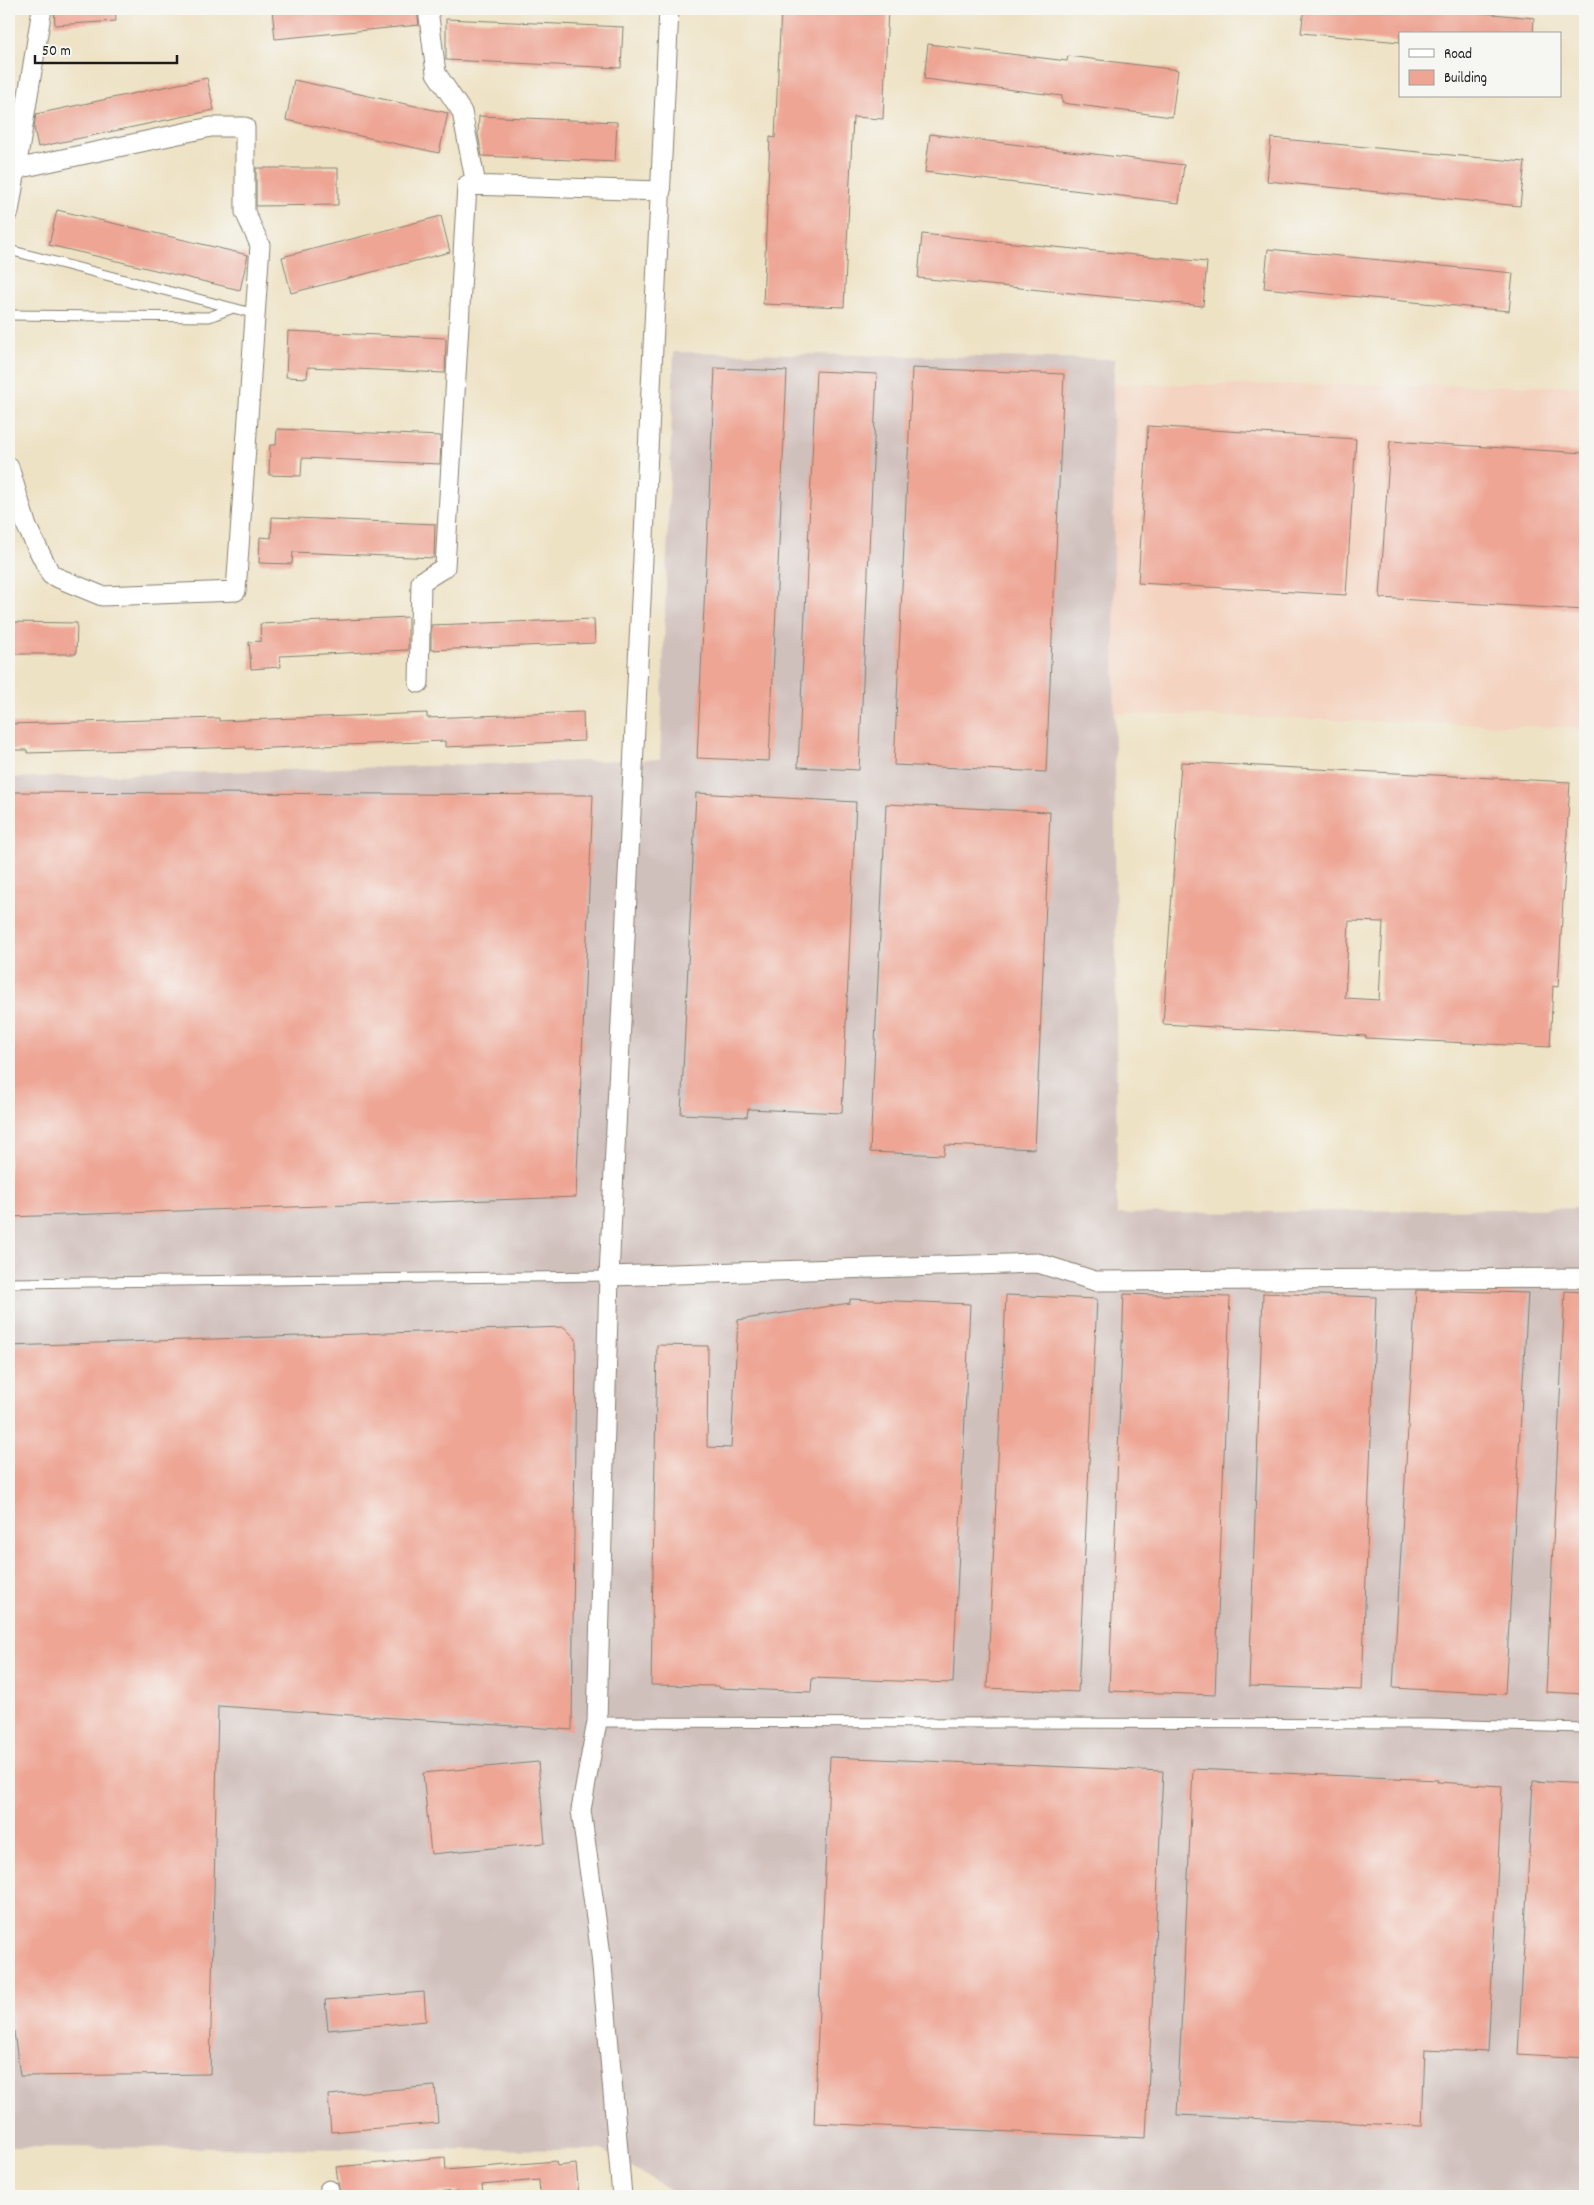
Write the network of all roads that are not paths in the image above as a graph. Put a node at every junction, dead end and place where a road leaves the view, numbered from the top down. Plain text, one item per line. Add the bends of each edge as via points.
1 (42, 9) edge
2 (428, 9) edge
3 (669, 9) edge
4 (16, 170) junction
5 (476, 185) junction
6 (10, 190) edge
7 (661, 191) junction
8 (9, 212) edge
9 (9, 250) edge
10 (233, 308) junction
11 (256, 314) junction
12 (9, 315) edge
13 (9, 467) edge
14 (419, 683) dead end
15 (609, 1276) junction
16 (1585, 1278) edge
17 (9, 1283) edge
18 (597, 1722) junction
19 (1585, 1728) edge
20 (622, 2196) edge

1 - 4 street
2 - 5 street via 436,73 462,112
3 - 7 street
4 - 6 street
4 - 11 street via 211,127 245,127 245,212 260,245
5 - 7 street
5 - 14 street via 467,185 445,567 421,582
6 - 8 street
7 - 15 street
9 - 10 lane
10 - 11 lane
10 - 12 lane via 209,317
11 - 13 street via 236,591 102,596 51,575 28,527
15 - 16 street via 1038,1263 1095,1281
15 - 17 lane
15 - 18 street
18 - 19 lane via 1430,1724
18 - 20 street via 581,1810 601,1955

